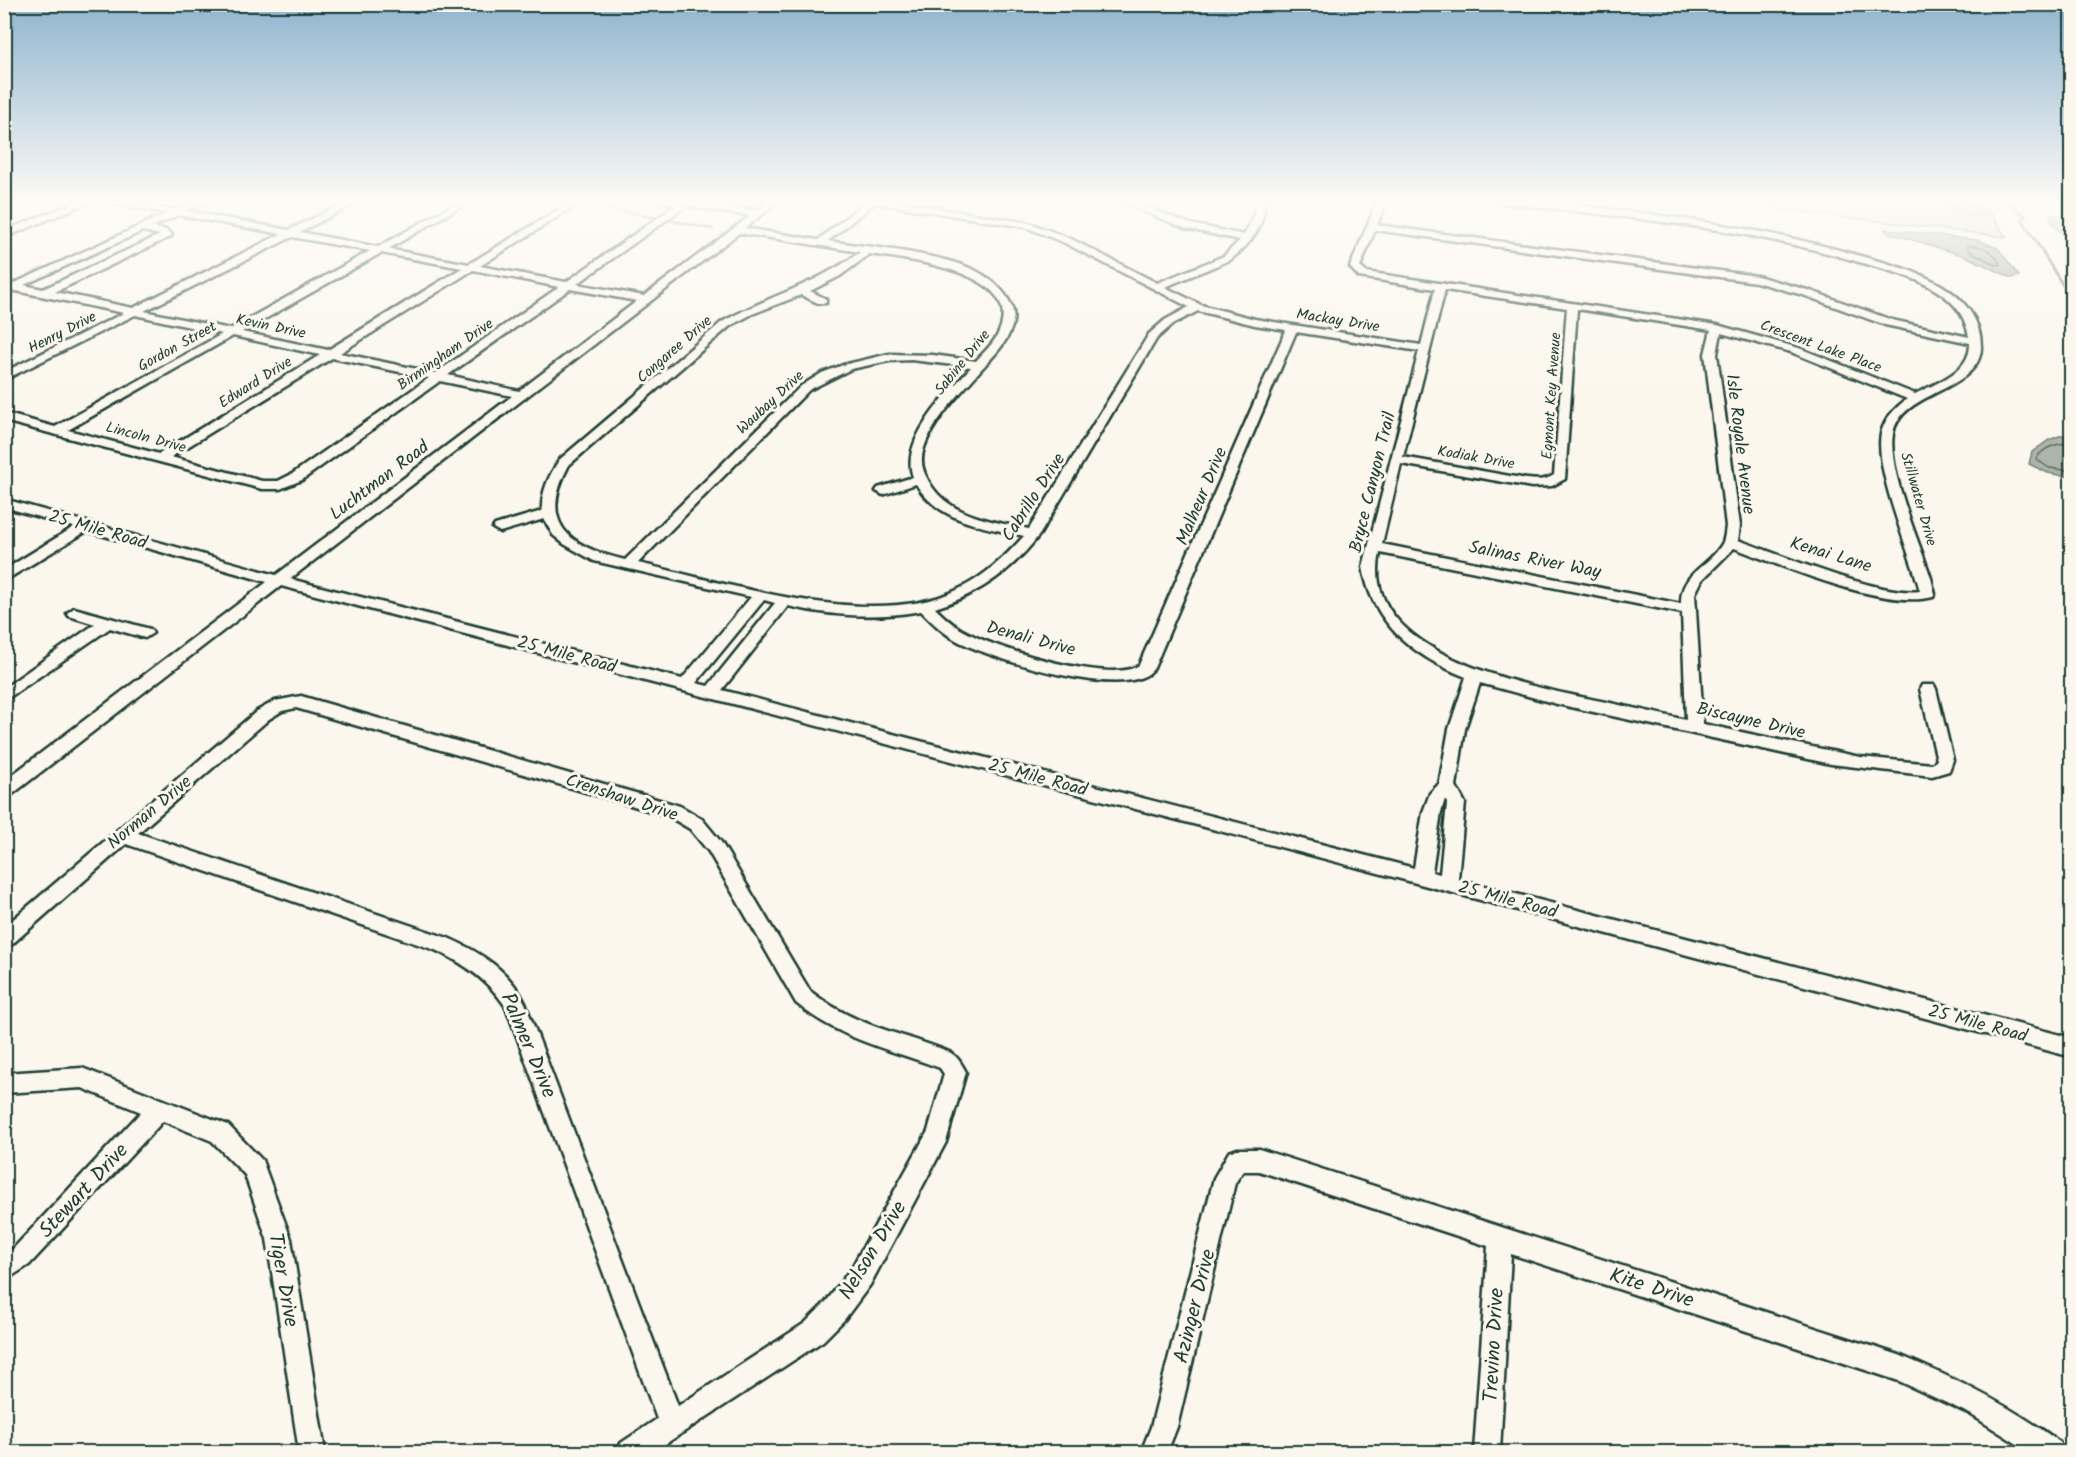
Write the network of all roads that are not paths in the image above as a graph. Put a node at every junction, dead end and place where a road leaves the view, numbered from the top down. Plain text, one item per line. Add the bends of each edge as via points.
1 (53, 268) edge
2 (97, 268) edge
3 (222, 268) edge
4 (348, 268) edge
5 (471, 268) edge
6 (478, 268) edge
7 (593, 268) edge
8 (689, 268) edge
9 (846, 268) edge
10 (959, 268) edge
11 (1122, 268) edge
12 (1202, 268) edge
13 (1356, 268) edge
14 (1676, 268) edge
15 (1891, 268) edge
16 (569, 285) junction
17 (1158, 286) junction
18 (1441, 286) junction
19 (9, 288) edge
20 (801, 291) junction
21 (44, 293) junction
22 (648, 300) junction
23 (822, 301) dead end
24 (1572, 305) junction
25 (1197, 307) junction
26 (134, 312) junction
27 (1292, 328) junction
28 (1717, 328) junction
29 (231, 333) junction
30 (1975, 341) junction
31 (1426, 349) junction
32 (330, 354) junction
33 (979, 365) junction
34 (4, 377) edge
35 (438, 377) junction
36 (523, 395) junction
37 (1915, 398) junction
38 (4, 417) edge
39 (57, 431) junction
40 (162, 458) junction
41 (1396, 459) junction
42 (921, 478) junction
43 (1551, 483) joint
44 (280, 485) joint
45 (883, 490) dead end
46 (4, 503) edge
47 (548, 517) junction
48 (86, 526) junction
49 (500, 528) dead end
50 (1033, 534) junction
51 (1731, 542) junction
52 (1374, 547) junction
53 (628, 565) junction
54 (4, 578) edge
55 (279, 581) junction
56 (760, 596) junction
57 (1922, 597) joint
58 (784, 601) junction
59 (925, 606) junction
60 (1688, 610) junction
61 (74, 613) dead end
62 (108, 622) junction
63 (145, 633) dead end
64 (1138, 675) joint
65 (1475, 675) junction
66 (686, 685) junction
67 (1928, 689) dead end
68 (712, 692) junction
69 (4, 696) edge
70 (301, 702) joint
71 (1695, 728) junction
72 (1447, 786) junction
73 (4, 791) edge
74 (122, 835) junction
75 (1422, 877) junction
76 (1448, 884) junction
77 (4, 939) edge
78 (2072, 1048) edge
79 (946, 1061) joint
80 (4, 1083) edge
81 (159, 1109) junction
82 (1237, 1160) joint
83 (1500, 1238) junction
84 (4, 1269) edge
85 (672, 1425) junction
86 (312, 1452) edge
87 (630, 1452) edge
88 (1154, 1452) edge
89 (1487, 1452) edge
90 (2052, 1452) edge

1 - 19 street
2 - 21 street
3 - 26 street, Henry Drive
4 - 29 street, Gordon Street
5 - 32 street, Edward Drive
6 - 16 street
7 - 16 street, Birmingham Drive
8 - 22 street, Luchtman Road
9 - 20 street, Congaree Drive
10 - 33 street, Sabine Drive via 979,276 1006,306 1008,321 1002,338
11 - 17 street, Mackay Drive
12 - 17 street
13 - 18 street, Crescent Lake Place via 1359,273
14 - 30 street via 1757,279 1889,323
15 - 30 street via 1941,289 1964,309
16 - 22 street
16 - 35 street, Birmingham Drive
17 - 25 street, Mackay Drive
18 - 24 street, Crescent Lake Place
18 - 31 street, Bryce Canyon Trail
19 - 21 street, Kevin Drive
20 - 23 street
20 - 47 street, Congaree Drive via 748,311 726,324 564,463 553,480
21 - 26 street, Kevin Drive
22 - 36 street, Luchtman Road
24 - 28 street, Crescent Lake Place
24 - 43 street, Egmont Key Avenue via 1560,476
25 - 27 street, Mackay Drive
25 - 50 street, Cabrillo Drive via 1153,336
26 - 29 street, Kevin Drive
26 - 34 street, Henry Drive
27 - 31 street, Mackay Drive
27 - 64 street, Malheur Drive via 1146,668
28 - 37 street, Crescent Lake Place via 1795,350
28 - 51 street, Isle Royale Avenue via 1711,354 1732,515
29 - 32 street, Kevin Drive
29 - 39 street, Gordon Street
30 - 37 street, Stillwater Drive via 1975,354 1966,369
31 - 41 street, Bryce Canyon Trail
32 - 35 street, Kevin Drive
32 - 40 street, Edward Drive
33 - 42 street, Sabine Drive via 923,435 915,459
33 - 53 street, Waubay Drive via 946,358 902,356 852,364 826,374 805,388
35 - 36 street, Kevin Drive
35 - 44 street, Birmingham Drive
36 - 55 street, Luchtman Road
37 - 57 street, Stillwater Drive via 1899,410 1886,433 1888,460 1926,583 1928,594
38 - 39 street, Lincoln Drive
39 - 40 street, Lincoln Drive
40 - 44 street, Lincoln Drive via 262,485
41 - 43 street, Kodiak Drive via 1522,482
41 - 52 street, Bryce Canyon Trail
42 - 45 street
42 - 50 street via 930,495 946,507 976,521
46 - 48 street, 25 Mile Road
47 - 49 street
47 - 53 street, Cabrillo Drive via 557,532 583,551
48 - 54 street
48 - 55 street, 25 Mile Road
50 - 59 street, Cabrillo Drive via 1016,557 995,575 965,594
51 - 57 street, Kenai Lane via 1832,577 1899,595
51 - 60 street via 1694,580 1688,594
52 - 60 street, Salinas River Way
52 - 65 street, Bryce Canyon Trail via 1370,567 1372,588 1386,615 1407,638
53 - 56 street, Cabrillo Drive
55 - 66 street, 25 Mile Road
55 - 73 street, Luchtman Road
56 - 58 street, Cabrillo Drive
56 - 66 street
58 - 59 street, Cabrillo Drive via 843,611
58 - 68 street
59 - 64 street, Denali Drive via 944,625 982,647 1065,669 1123,677
60 - 71 street
61 - 62 street
62 - 63 street
62 - 69 street
65 - 71 street, Biscayne Drive
65 - 72 street via 1463,705
66 - 68 street, 25 Mile Road
67 - 71 street, Biscayne Drive via 1945,759 1943,767 1932,770 1834,759
68 - 75 street, 25 Mile Road
70 - 74 street, Norman Drive via 282,704 268,711
70 - 79 street, Crenshaw Drive via 674,811 696,824 715,847 803,997 857,1033
72 - 75 street via 1436,798 1432,812
72 - 76 street via 1456,803
74 - 77 street, Norman Drive
74 - 85 street, Palmer Drive via 441,944 473,958 494,975 515,1003
75 - 76 street, 25 Mile Road
76 - 78 street, 25 Mile Road
79 - 85 street, Nelson Drive via 955,1072 938,1134 861,1276 835,1311 814,1332
80 - 81 street, Tiger Drive via 82,1078
81 - 84 street, Stewart Drive via 21,1257
81 - 86 street, Tiger Drive via 220,1133 254,1168 279,1239
82 - 83 street, Kite Drive via 1259,1160
82 - 88 street, Azinger Drive via 1225,1178 1164,1427
83 - 89 street, Trevino Drive
83 - 90 street, Kite Drive via 1918,1375 1987,1408
85 - 87 street, Nelson Drive

